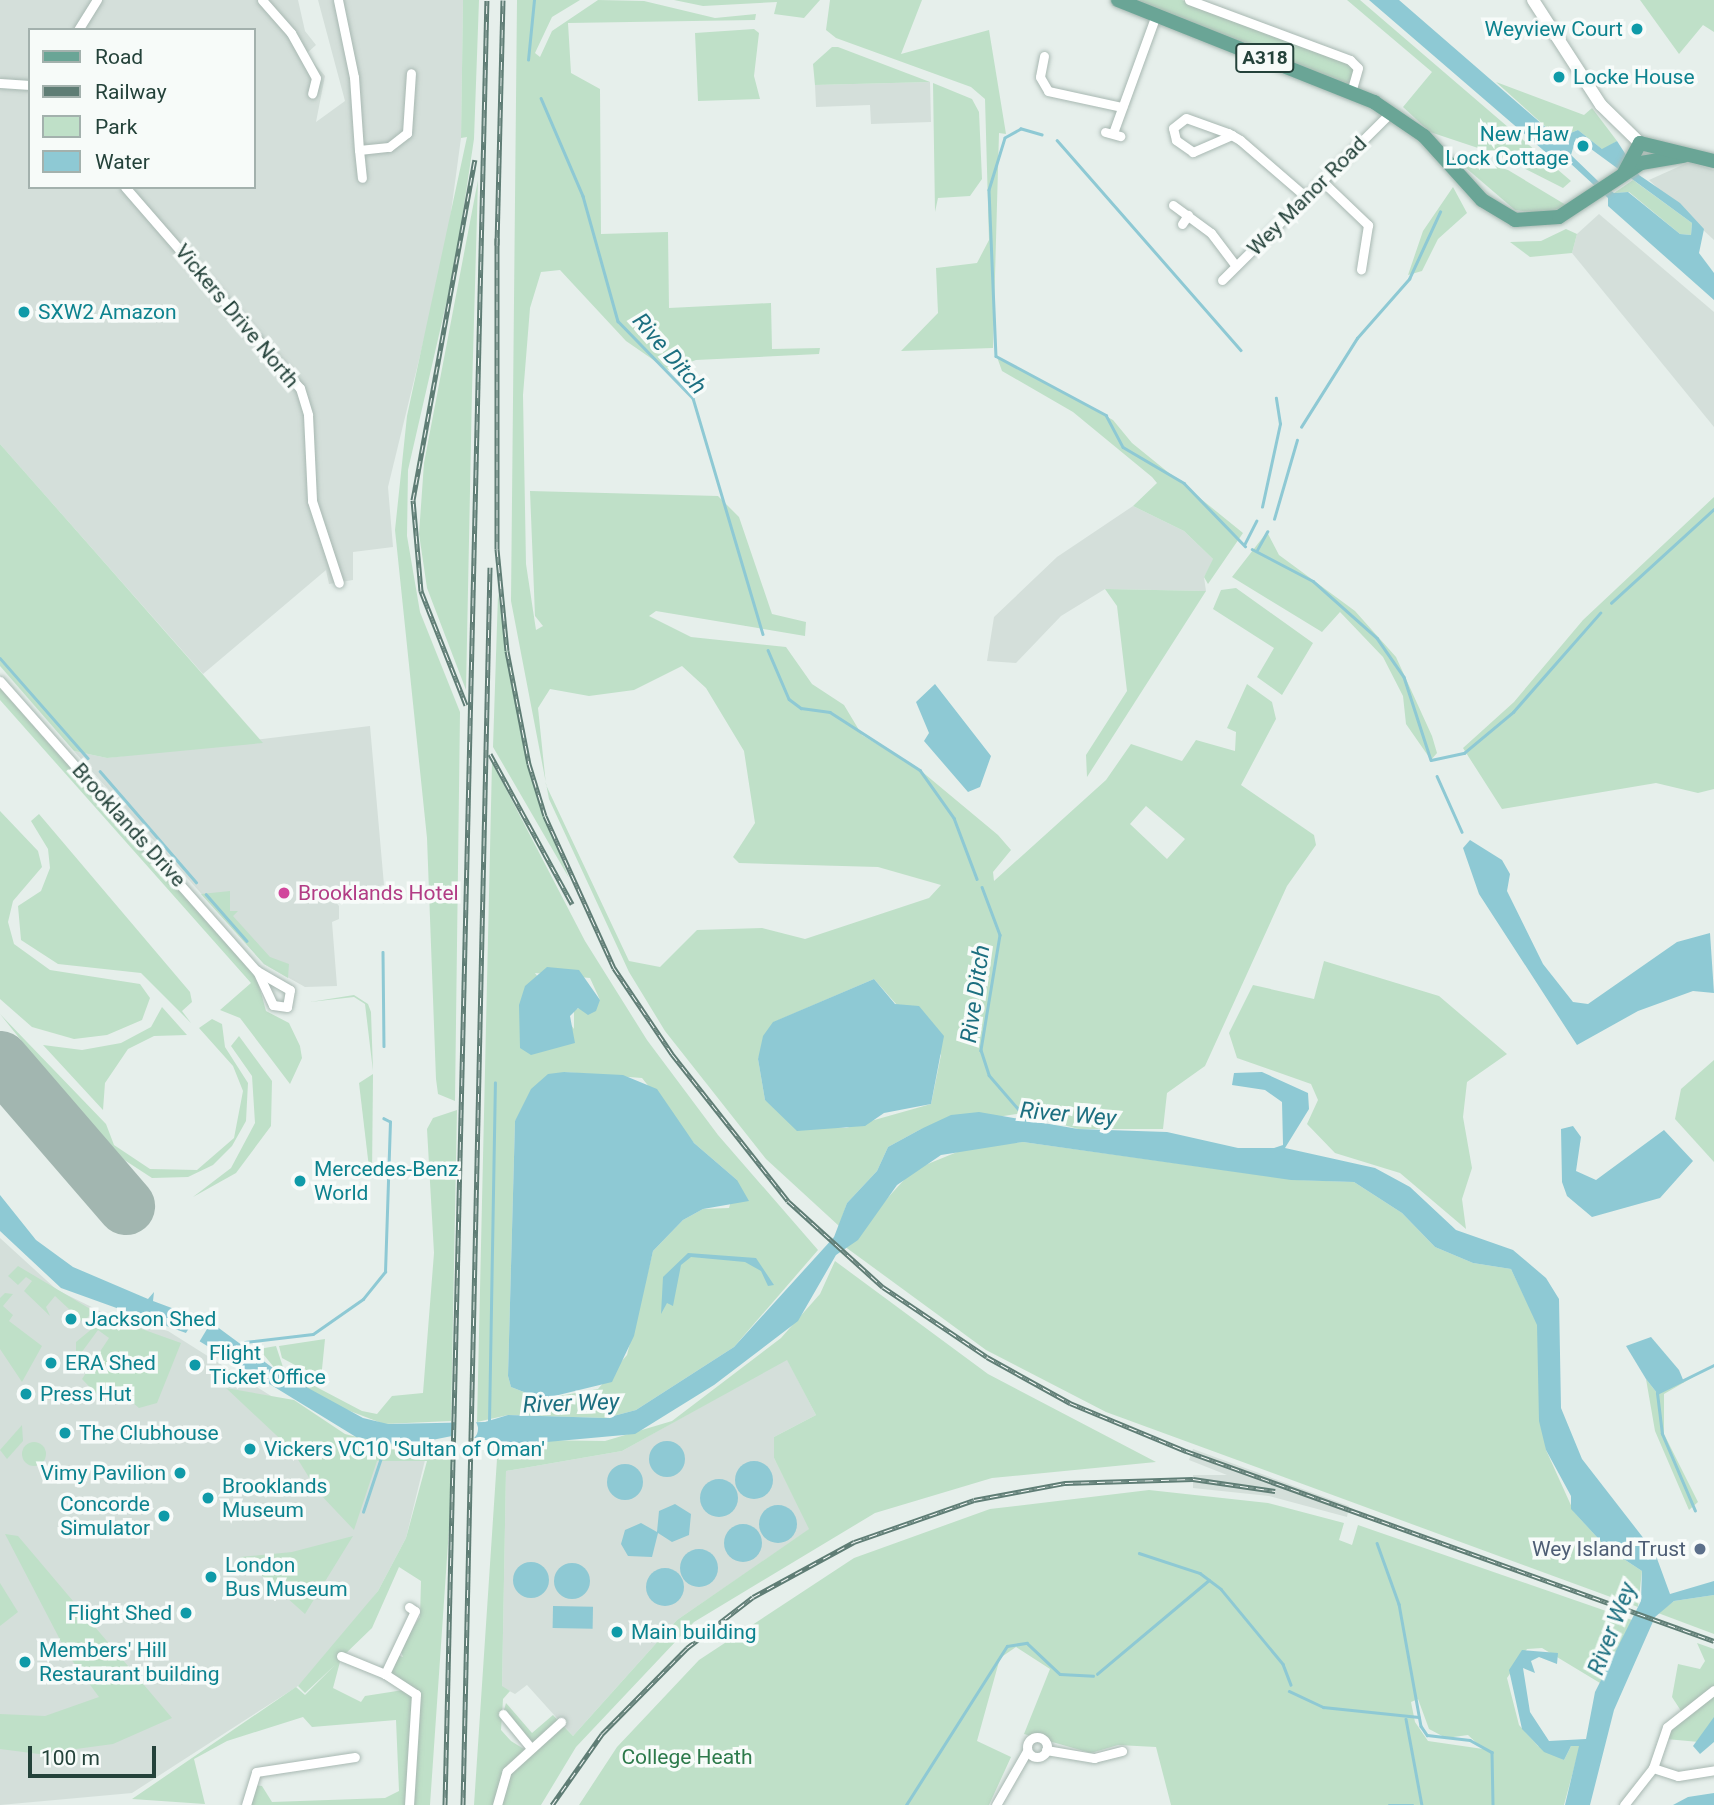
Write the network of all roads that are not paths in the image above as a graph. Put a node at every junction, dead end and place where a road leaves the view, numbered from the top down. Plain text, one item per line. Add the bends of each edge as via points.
1 (97, 0) edge
2 (261, 0) edge
3 (338, 0) edge
4 (1118, 0) edge
5 (1189, 0) edge
6 (1533, 0) edge
7 (1156, 15) junction
8 (79, 28) edge
9 (1044, 56) dead end
10 (411, 73) dead end
11 (28, 80) edge
12 (0, 83) edge
13 (1351, 92) junction
14 (312, 94) dead end
15 (1122, 107) junction
16 (1391, 112) junction
17 (1112, 133) dead end
18 (1232, 135) junction
19 (359, 150) junction
20 (1639, 156) junction
21 (1714, 161) edge
22 (362, 178) dead end
23 (1322, 181) junction
24 (127, 189) edge
25 (1306, 197) junction
26 (1173, 205) dead end
27 (1188, 215) junction
28 (1182, 225) dead end
29 (1236, 266) junction
30 (1361, 269) dead end
31 (1222, 280) dead end
32 (339, 583) dead end
33 (0, 681) edge
34 (257, 971) junction
35 (283, 986) junction
36 (270, 998) junction
37 (409, 1606) dead end
38 (341, 1656) dead end
39 (385, 1674) junction
40 (1714, 1690) edge
41 (503, 1714) dead end
42 (561, 1722) dead end
43 (530, 1747) junction
44 (1046, 1750) junction
45 (1027, 1751) junction
46 (1122, 1751) dead end
47 (355, 1757) dead end
48 (1654, 1766) junction
49 (1714, 1770) edge
50 (247, 1805) edge
51 (409, 1805) edge
52 (497, 1805) edge
53 (996, 1805) edge
54 (1624, 1805) edge

1 - 8 street
2 - 14 street via 291,33 316,78
3 - 19 street via 354,77
4 - 7 main road, A318
5 - 13 street via 1350,61 1358,68
6 - 20 main road
7 - 13 main road, A318
7 - 15 street
9 - 15 street via 1040,77 1048,90
10 - 19 street via 407,133 389,147
11 - 12 street
13 - 16 main road, A318
15 - 17 street
16 - 20 main road, A318 via 1505,217 1548,221 1589,201 1622,177
16 - 23 street, Wey Manor Road
18 - 18 street via 1186,118 1173,128 1176,140 1193,152
18 - 25 street
19 - 22 street
20 - 21 main road
23 - 25 street, Wey Manor Road
23 - 30 street via 1368,225
24 - 32 street, Vickers Drive North via 299,388 308,415 312,500
25 - 29 street, Wey Manor Road
26 - 27 street
27 - 28 street
27 - 29 street
29 - 31 street, Wey Manor Road
33 - 34 street, Brooklands Drive
34 - 35 street, Brooklands Drive
34 - 36 street, Brooklands Drive
35 - 36 street
35 - 36 street via 292,996 288,1007 276,1007
37 - 39 street via 415,1611
38 - 39 street
39 - 51 street via 416,1694
40 - 48 street via 1667,1727
41 - 43 street
42 - 43 street
43 - 52 street via 507,1771
44 - 45 street via 1037,1757
44 - 45 street via 1038,1738
44 - 46 street via 1094,1758
45 - 53 street
47 - 50 street via 256,1772
48 - 49 street via 1678,1776
48 - 54 street

